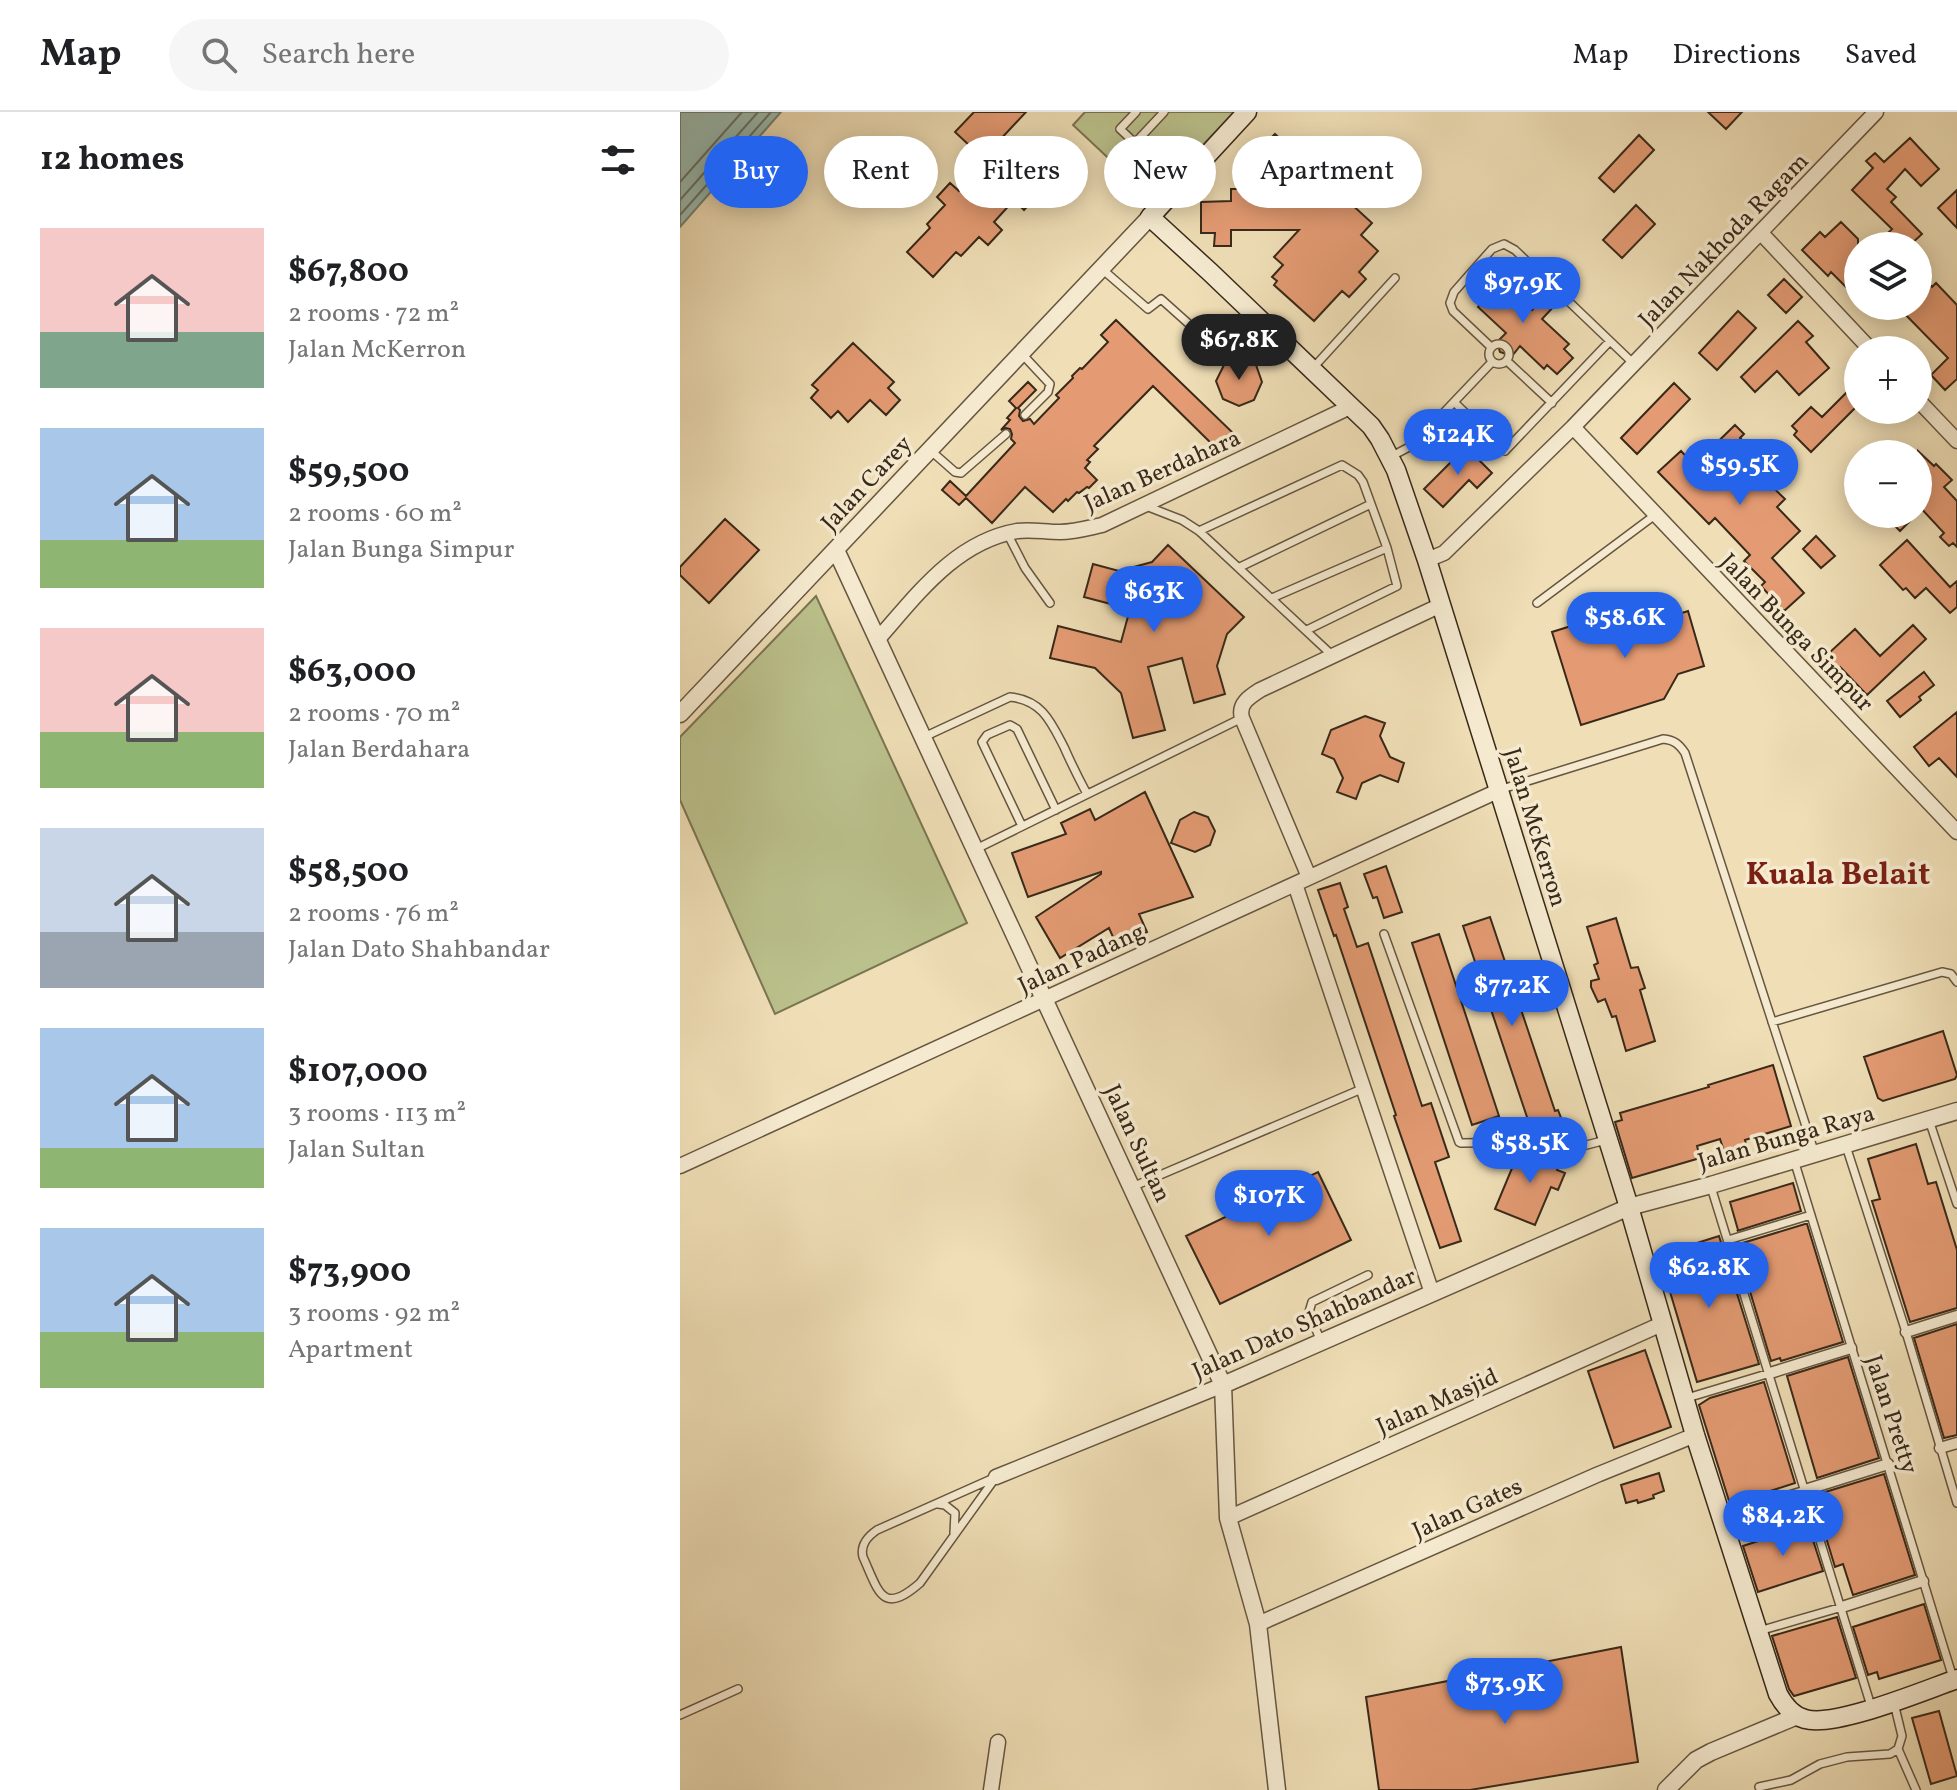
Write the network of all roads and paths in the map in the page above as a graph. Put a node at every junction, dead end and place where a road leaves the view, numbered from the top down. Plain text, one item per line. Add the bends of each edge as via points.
1 (1136, 112) edge
2 (1164, 112) edge
3 (1876, 112) edge
4 (1239, 115) edge
5 (1150, 217) junction
6 (1761, 233) junction
7 (1101, 268) junction
8 (1395, 278) dead end
9 (1256, 316) junction
10 (1858, 336) edge
11 (1610, 341) junction
12 (1491, 347) junction
13 (1021, 353) junction
14 (1507, 361) junction
15 (1492, 362) junction
16 (1634, 364) junction
17 (1312, 369) junction
18 (1454, 402) junction
19 (1552, 403) junction
20 (1350, 407) junction
21 (1025, 415) dead end
22 (1932, 415) edge
23 (1573, 427) junction
24 (1006, 434) dead end
25 (1957, 441) edge
26 (930, 450) junction
27 (1390, 457) junction
28 (1371, 504) junction
29 (1145, 506) junction
30 (1655, 515) junction
31 (1199, 531) junction
32 (1007, 533) junction
33 (1387, 548) junction
34 (836, 550) junction
35 (1427, 560) junction
36 (1240, 567) junction
37 (1272, 598) junction
38 (1050, 603) dead end
39 (1537, 603) dead end
40 (1441, 605) junction
41 (1307, 630) junction
42 (878, 639) junction
43 (1333, 656) junction
44 (680, 714) edge
45 (1242, 718) junction
46 (924, 737) junction
47 (1500, 790) junction
48 (1087, 794) junction
49 (1056, 810) junction
50 (1022, 826) junction
51 (1957, 832) edge
52 (976, 849) junction
53 (1302, 880) junction
54 (1384, 934) dead end
55 (1957, 982) edge
56 (1045, 999) junction
57 (1772, 1022) junction
58 (1364, 1088) junction
59 (1957, 1111) edge
60 (1929, 1120) junction
61 (1608, 1140) junction
62 (1846, 1144) junction
63 (1815, 1154) junction
64 (1794, 1160) junction
65 (680, 1166) edge
66 (1711, 1185) junction
67 (1132, 1187) junction
68 (1957, 1204) edge
69 (1629, 1207) junction
70 (1811, 1215) junction
71 (1728, 1240) junction
72 (1368, 1275) dead end
73 (1432, 1293) junction
74 (1957, 1316) edge
75 (1664, 1323) junction
76 (1906, 1332) junction
77 (1321, 1342) junction
78 (1851, 1348) junction
79 (1770, 1373) junction
80 (1223, 1385) junction
81 (1684, 1399) junction
82 (1695, 1435) junction
83 (1957, 1443) edge
84 (1940, 1448) junction
85 (1888, 1464) junction
86 (996, 1477) junction
87 (1805, 1490) junction
88 (1957, 1503) edge
89 (936, 1504) junction
90 (1722, 1516) junction
91 (1228, 1518) junction
92 (953, 1536) junction
93 (1923, 1581) junction
94 (1842, 1607) junction
95 (1258, 1624) junction
96 (1758, 1631) junction
97 (1955, 1680) edge
98 (738, 1689) dead end
99 (1894, 1701) junction
100 (1872, 1709) junction
101 (680, 1715) edge
102 (1797, 1716) junction
103 (998, 1742) dead end
104 (1898, 1749) junction
105 (1759, 1787) dead end
106 (991, 1790) edge
107 (1277, 1790) edge
108 (1666, 1790) edge
109 (1916, 1790) edge

1 - 2 lane via 1120,129 1135,143
3 - 6 street, Jalan Nakhoda Ragam
4 - 5 main road
5 - 7 street, Jalan Carey
5 - 9 main road, Jalan McKerron
6 - 10 street
6 - 16 street, Jalan Nakhoda Ragam
7 - 9 lane via 1148,309 1161,299 1208,341
7 - 13 street, Jalan Carey
8 - 17 lane
9 - 17 main road, Jalan McKerron
11 - 12 lane via 1504,244 1492,249 1450,303
11 - 16 lane
11 - 19 lane
12 - 14 lane via 1508,347
12 - 15 lane
13 - 21 lane via 1050,384
13 - 26 street, Jalan Carey
14 - 15 lane
14 - 19 lane
15 - 18 lane
16 - 23 street, Jalan Nakhoda Ragam
17 - 20 main road, Jalan McKerron
18 - 19 lane via 1505,451
18 - 27 lane via 1413,445
20 - 27 main road, Jalan McKerron via 1376,432
20 - 29 street, Jalan Berdahara
22 - 25 street
23 - 30 street, Jalan Bunga Simpur
23 - 35 street, Jalan Nakhoda Ragam via 1444,553
24 - 26 lane via 961,473
26 - 34 street, Jalan Carey
27 - 35 main road, Jalan McKerron
28 - 31 lane via 1358,475 1342,465
28 - 33 lane
28 - 36 lane
29 - 31 lane
29 - 32 street, Jalan Berdahara via 1084,529
30 - 39 lane
30 - 51 street, Jalan Bunga Simpur
31 - 36 lane
32 - 38 lane
32 - 42 street, Jalan Berdahara via 985,540 948,564
33 - 37 lane
33 - 41 lane via 1397,586
34 - 42 street, Jalan Sultan
34 - 44 street, Jalan Carey
35 - 40 main road, Jalan McKerron
36 - 37 lane
37 - 41 lane
40 - 43 street
40 - 47 main road, Jalan McKerron
41 - 43 lane
42 - 46 street, Jalan Sultan
43 - 45 street via 1248,698
45 - 48 lane
45 - 53 street
46 - 48 lane via 1018,698 1050,719
46 - 52 street, Jalan Sultan
47 - 53 street, Jalan Padang
47 - 57 lane via 1663,739 1680,745
47 - 61 main road, Jalan McKerron
48 - 49 lane
49 - 50 lane
49 - 50 lane via 1017,729 1010,725 987,735 982,742
50 - 52 lane
52 - 56 street, Jalan Sultan
53 - 56 street, Jalan Padang
53 - 58 street
54 - 61 lane via 1459,1142 1575,1148
55 - 57 lane via 1942,972
56 - 65 street, Jalan Padang
56 - 67 street, Jalan Sultan
57 - 63 lane
58 - 67 lane
58 - 73 street
59 - 60 street, Jalan Bunga Raya
60 - 62 street, Jalan Bunga Raya
60 - 68 lane
61 - 69 main road, Jalan McKerron
62 - 63 street, Jalan Bunga Raya
62 - 76 lane, Jalan Pretty
63 - 64 street, Jalan Bunga Raya
64 - 66 street, Jalan Bunga Raya
64 - 70 lane, Jalan Pretty
66 - 69 street, Jalan Bunga Raya
66 - 71 lane
67 - 80 street, Jalan Sultan
69 - 73 street, Jalan Dato Shahbandar
69 - 75 main road, Jalan McKerron
70 - 71 lane
70 - 78 lane, Jalan Pretty
71 - 79 lane
72 - 77 lane via 1312,1302 1309,1312
73 - 77 street, Jalan Dato Shahbandar
74 - 76 street
75 - 81 main road, Jalan McKerron
75 - 91 street, Jalan Masjid
76 - 84 lane, Jalan Pretty
77 - 80 street, Jalan Dato Shahbandar
78 - 79 street
78 - 85 lane, Jalan Pretty
79 - 81 lane
79 - 87 lane
80 - 86 street, Jalan Dato Shahbandar
80 - 91 street, Jalan Sultan
81 - 82 main road, Jalan McKerron
82 - 90 main road, Jalan McKerron
82 - 95 street, Jalan Gates
83 - 84 street
84 - 88 lane, Jalan Pretty
85 - 87 street
85 - 93 lane, Jalan Pretty
86 - 89 lane
86 - 92 lane
87 - 90 lane
87 - 94 lane
89 - 92 lane via 955,1513
89 - 92 lane via 877,1530 864,1543 863,1557 881,1594 894,1600 907,1594
90 - 96 main road, Jalan McKerron
91 - 95 street, Jalan Sultan
93 - 94 street
93 - 97 lane, Jalan Pretty
94 - 96 lane
94 - 100 lane
95 - 107 street, Jalan Sultan
96 - 102 main road, Jalan McKerron via 1778,1694
97 - 99 main road
98 - 101 lane
99 - 100 main road
99 - 104 lane via 1902,1736
100 - 102 main road via 1828,1720
102 - 108 street via 1696,1760
103 - 106 street
104 - 105 lane via 1820,1764 1791,1780
104 - 109 lane

